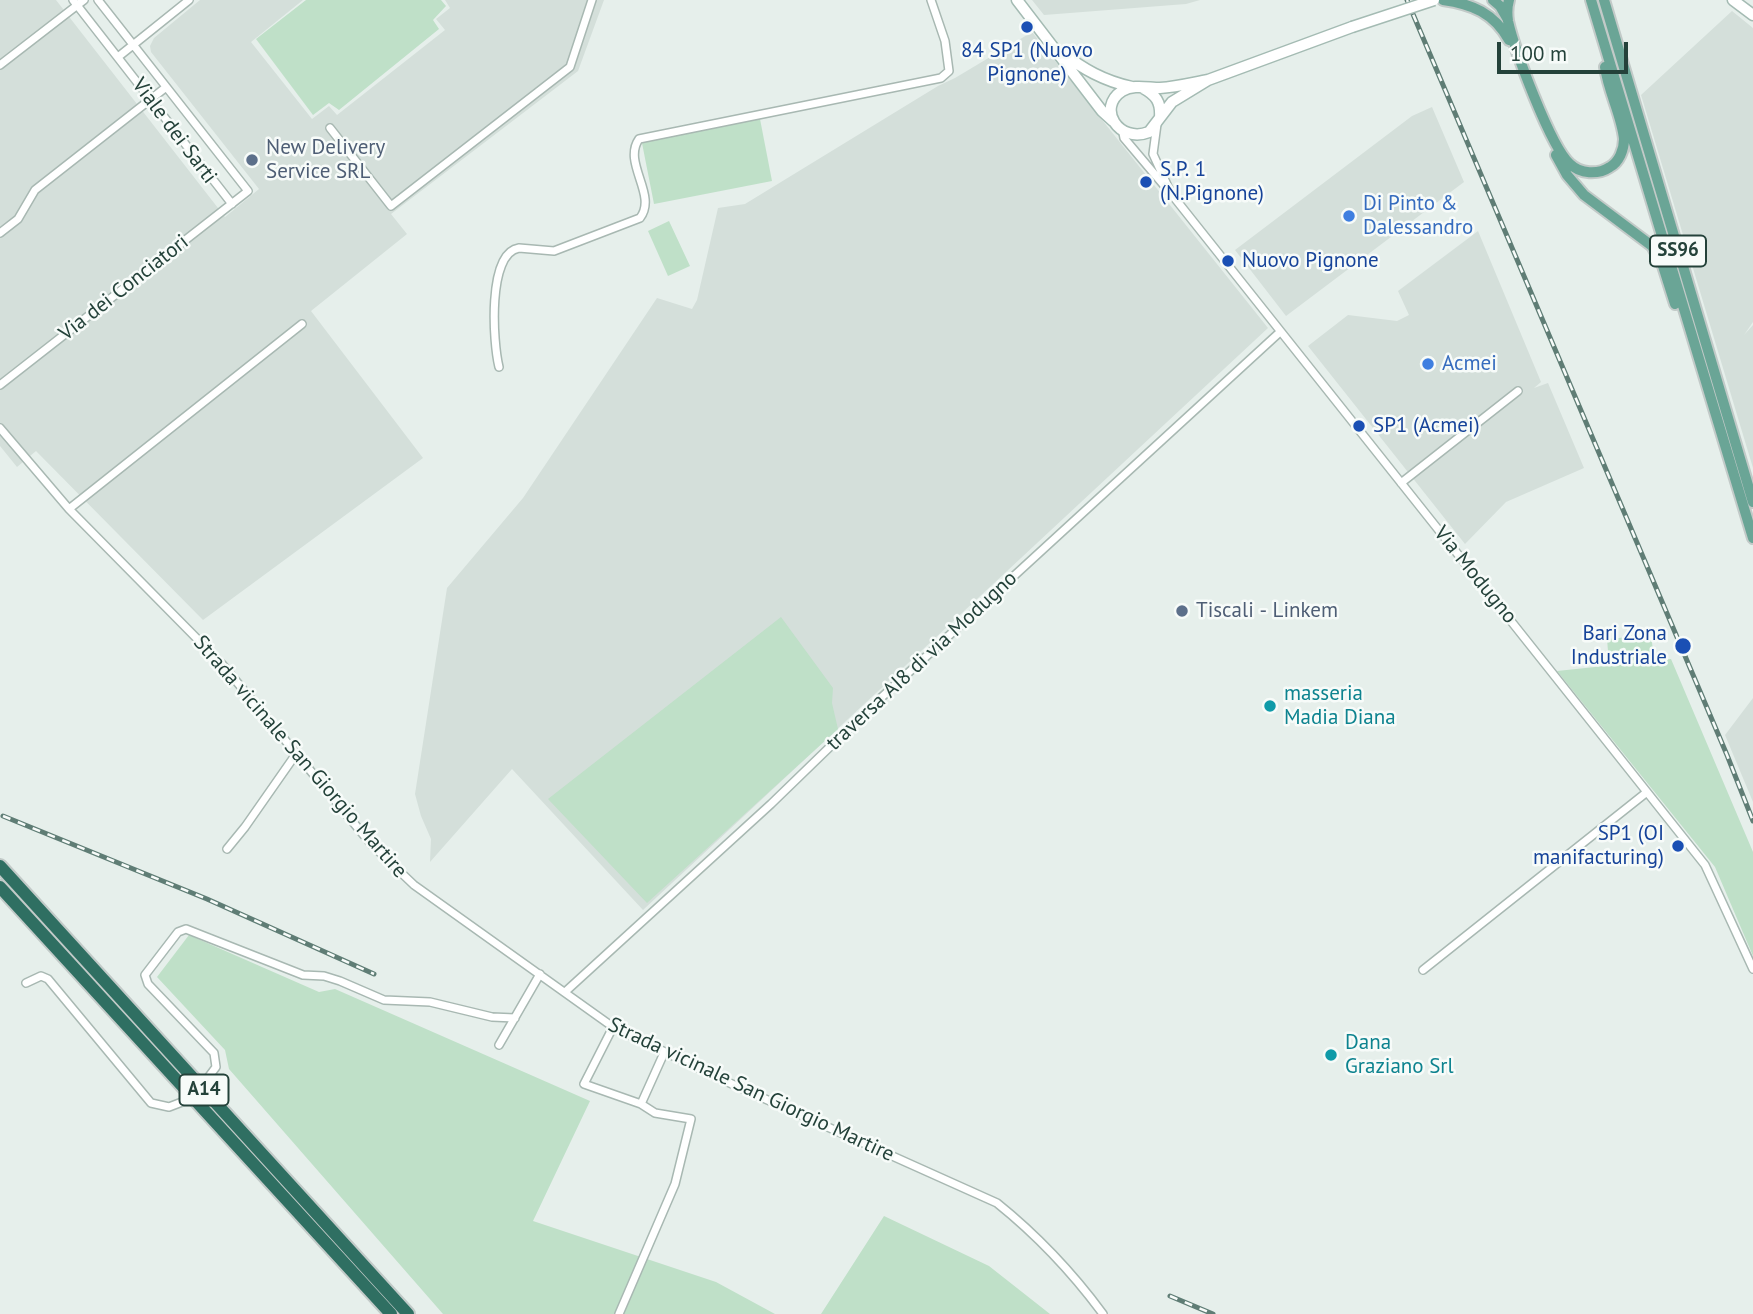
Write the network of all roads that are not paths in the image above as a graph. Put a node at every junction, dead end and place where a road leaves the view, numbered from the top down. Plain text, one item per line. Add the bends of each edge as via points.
1 (98, 0) edge
2 (189, 0) edge
3 (592, 0) edge
4 (930, 0) edge
5 (1017, 0) edge
6 (1434, 0) edge
7 (1443, 0) edge
8 (1493, 0) edge
9 (1509, 0) edge
10 (1591, 0) edge
11 (1604, 0) edge
12 (1734, 0) edge
13 (78, 2) edge
14 (1753, 15) edge
15 (1508, 20) junction
16 (1601, 36) junction
17 (1053, 45) junction
18 (133, 46) junction
19 (1518, 55) junction
20 (118, 57) junction
21 (0, 65) edge
22 (1208, 80) junction
23 (1138, 87) junction
24 (165, 88) junction
25 (150, 99) junction
26 (1158, 120) junction
27 (1113, 121) junction
28 (330, 128) dead end
29 (1548, 128) junction
30 (1124, 132) junction
31 (248, 191) joint
32 (1172, 196) junction
33 (232, 204) junction
34 (0, 233) edge
35 (302, 324) dead end
36 (1280, 332) junction
37 (1695, 344) junction
38 (499, 367) dead end
39 (0, 384) edge
40 (1518, 391) dead end
41 (0, 428) edge
42 (1401, 482) junction
43 (1753, 502) edge
44 (69, 509) junction
45 (1753, 538) edge
46 (296, 754) junction
47 (1647, 792) junction
48 (227, 849) dead end
49 (0, 866) edge
50 (0, 887) edge
51 (1753, 969) edge
52 (1423, 970) dead end
53 (540, 974) junction
54 (26, 983) dead end
55 (565, 992) junction
56 (515, 1018) junction
57 (613, 1027) junction
58 (499, 1045) dead end
59 (664, 1053) junction
60 (207, 1079) dead end
61 (182, 1102) dead end
62 (641, 1104) junction
63 (391, 1314) edge
64 (408, 1314) edge
65 (619, 1314) edge
66 (1103, 1314) edge

1 - 18 street, Viale dei Sarti
2 - 18 street
3 - 28 street via 569,67 391,206
4 - 38 street via 947,48 949,71 941,78 639,139 634,155 646,204 640,218 554,251 519,248 506,256 494,312
5 - 17 street
6 - 22 street, bridge
7 - 19 main road via 1487,14
8 - 15 main road
9 - 15 main road
10 - 16 main road, SS96
11 - 43 main road, SS96
12 - 14 street
13 - 20 street, Viale dei Sarti
13 - 21 street
15 - 19 main road
16 - 29 main road via 1607,81 1624,137 1618,159 1600,171 1574,168
16 - 37 main road, SS96
17 - 23 street via 1086,70
17 - 27 street
18 - 20 street
18 - 24 street, Viale dei Sarti
19 - 29 main road
20 - 25 street, Viale dei Sarti
22 - 23 street
22 - 26 street via 1180,95
23 - 26 street via 1157,99
23 - 27 street via 1116,96
24 - 25 street
24 - 31 street, Viale dei Sarti
25 - 33 street, Viale dei Sarti
25 - 34 street via 35,190 18,219
26 - 30 street via 1140,136
26 - 32 street, Via Modugno via 1153,154
27 - 30 street
29 - 37 main road via 1560,163 1573,183 1656,252 1682,326
30 - 32 street, Via Modugno via 1124,138
31 - 33 street, Via dei Conciatori
32 - 36 street, Via Modugno
33 - 39 street, Via dei Conciatori
35 - 44 street
36 - 42 street, Via Modugno
36 - 55 street, traversa AI8 di via Modugno
37 - 45 main road, SS96
40 - 42 street
41 - 44 street, Strada vicinale San Giorgio Martire
42 - 47 street, Via Modugno
44 - 46 street, Strada vicinale San Giorgio Martire via 222,664
46 - 48 street
46 - 53 street, Strada vicinale San Giorgio Martire via 389,863 438,904
47 - 51 street, Via Modugno via 1709,870
47 - 52 street
49 - 64 highway, A14
50 - 63 highway, A14
53 - 55 street, Strada vicinale San Giorgio Martire
53 - 56 street
54 - 61 street via 41,976 48,979 151,1102 169,1107
55 - 57 street, Strada vicinale San Giorgio Martire
56 - 58 street
56 - 60 street via 379,998 341,981 303,975 186,929 178,932 145,975 148,984 214,1054 216,1067
57 - 59 street, Strada vicinale San Giorgio Martire
57 - 62 street via 584,1084
59 - 62 street
59 - 66 street, Strada vicinale San Giorgio Martire via 997,1203 1061,1262
62 - 65 street via 662,1115 691,1119 676,1184

